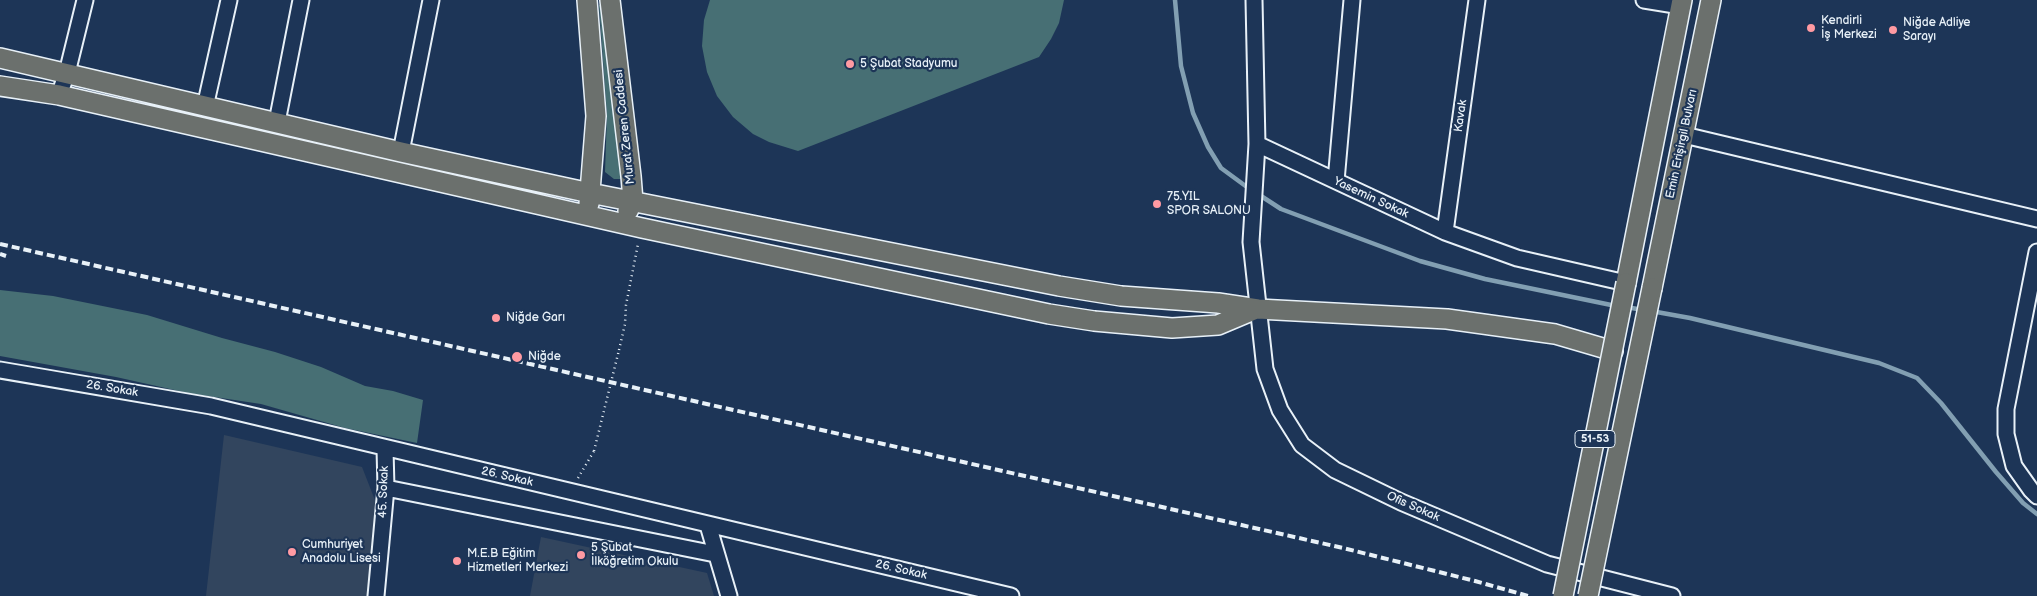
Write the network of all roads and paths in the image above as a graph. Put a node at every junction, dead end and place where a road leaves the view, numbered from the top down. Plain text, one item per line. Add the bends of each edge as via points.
1 (86, 0) edge
2 (230, 0) edge
3 (302, 0) edge
4 (431, 0) edge
5 (587, 0) edge
6 (610, 0) edge
7 (1254, 0) edge
8 (1352, 0) edge
9 (1477, 0) edge
10 (1644, 0) edge
11 (1711, 0) edge
12 (1681, 3) edge
13 (0, 58) edge
14 (67, 73) junction
15 (0, 86) edge
16 (59, 95) junction
17 (205, 107) junction
18 (278, 122) junction
19 (1684, 135) junction
20 (1257, 144) junction
21 (401, 152) junction
22 (1336, 181) junction
23 (590, 193) junction
24 (633, 201) junction
25 (2037, 219) edge
26 (608, 220) junction
27 (642, 228) junction
28 (1445, 232) junction
29 (2037, 252) edge
30 (1626, 283) junction
31 (1258, 309) junction
32 (1613, 351) junction
33 (0, 370) edge
34 (385, 448) junction
35 (578, 477) dead end
36 (386, 488) junction
37 (2037, 496) edge
38 (708, 525) junction
39 (715, 554) junction
40 (376, 596) edge
41 (729, 596) edge
42 (1011, 596) edge
43 (1563, 596) edge
44 (1588, 596) edge
45 (1672, 596) edge

1 - 14 street
2 - 17 street
3 - 18 street
4 - 21 street
5 - 23 main road via 596,116
6 - 24 main road, Murat Zeren Caddesi
7 - 20 street
8 - 22 street
9 - 28 street, Kavak
10 - 12 street
11 - 19 main road, Emin Erişirgil Bulvarı / 51-53
12 - 30 main road, 51-53
13 - 14 main road
14 - 16 street
14 - 17 main road
15 - 16 main road
16 - 26 main road
17 - 18 main road
18 - 21 main road
19 - 25 street
19 - 44 main road, Emin Erişirgil Bulvarı / 51-53, bridge
20 - 22 street, Yasemin Sokak
20 - 31 street, Ofis Sokak via 1251,242
21 - 23 main road
22 - 28 street, Yasemin Sokak
23 - 24 main road
23 - 26 main road via 592,210
24 - 26 main road, Murat Zeren Caddesi via 625,214
24 - 31 main road via 1059,286 1121,296
26 - 27 main road
27 - 31 main road via 1094,321 1172,328 1218,325
27 - 35 path, bridge via 625,324 594,451
28 - 30 street, Yasemin Sokak via 1517,258
29 - 37 street via 2006,409 2006,434 2014,466
30 - 32 main road, 51-53, bridge
31 - 32 main road via 1447,319 1555,334
31 - 45 street, Ofis Sokak via 1265,369 1280,410 1302,445 1335,470 1401,502 1547,564
32 - 43 main road, 51-53, bridge
33 - 34 street, 26. Sokak via 211,406
34 - 36 street, 45. Sokak
34 - 38 street, 26. Sokak
36 - 39 street
36 - 40 street, 45. Sokak
38 - 39 street
38 - 42 street, 26. Sokak
39 - 41 street

